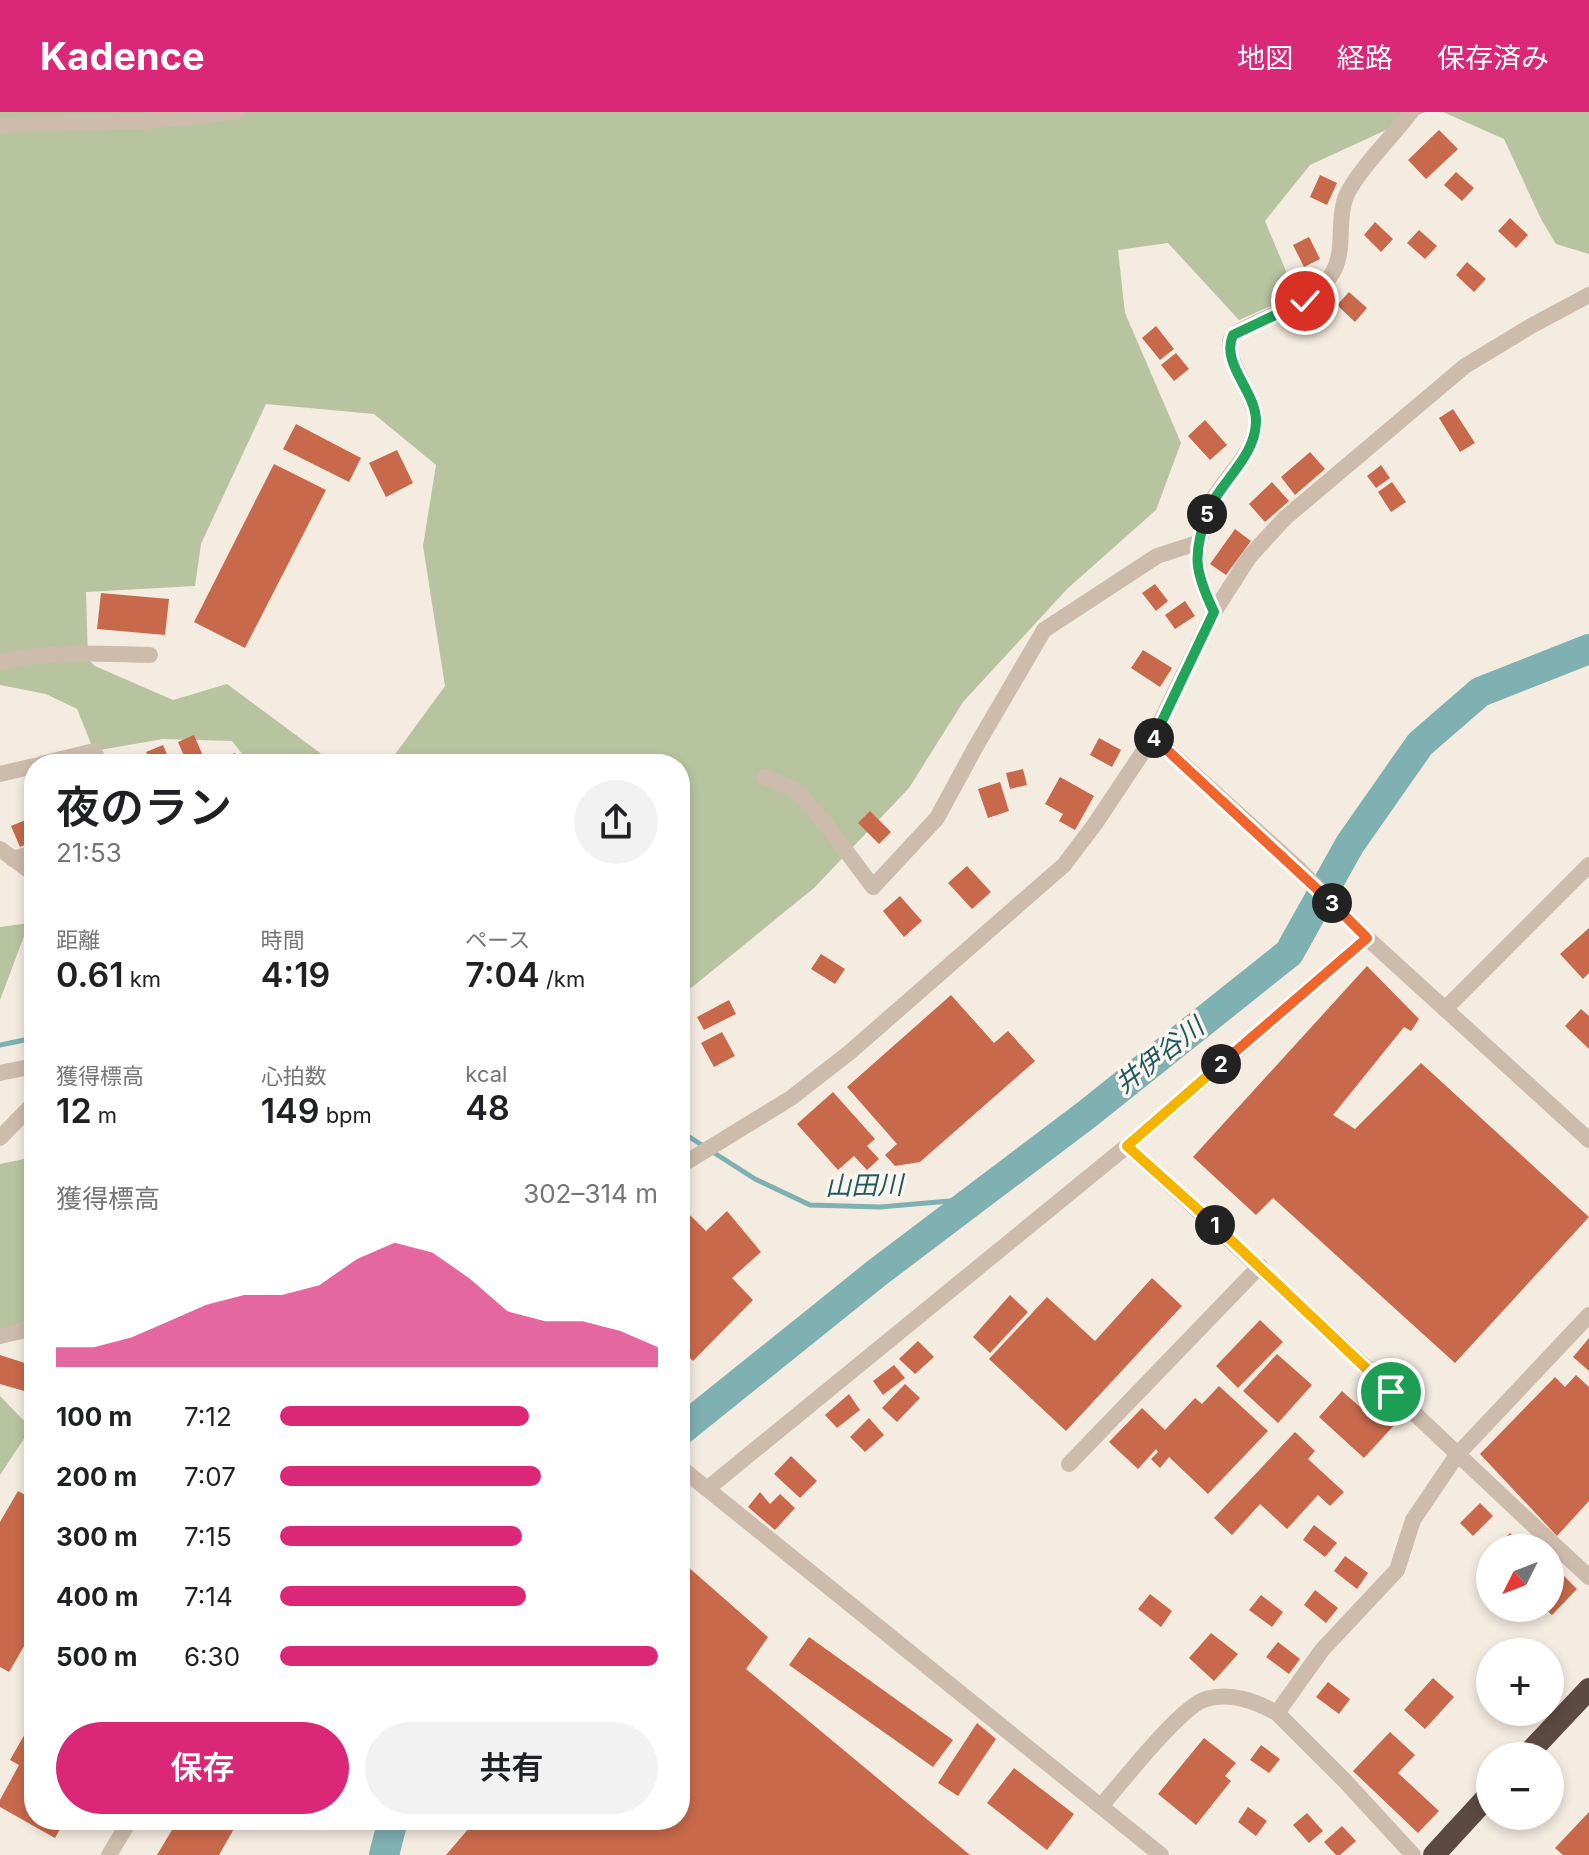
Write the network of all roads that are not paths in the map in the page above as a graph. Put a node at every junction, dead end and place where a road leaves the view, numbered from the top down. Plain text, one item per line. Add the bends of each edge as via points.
1 (237, 112) edge
2 (1411, 112) edge
3 (0, 125) edge
4 (1589, 295) edge
5 (1197, 543) junction
6 (1214, 612) junction
7 (150, 655) dead end
8 (0, 662) edge
9 (1153, 737) junction
10 (24, 768) edge
11 (0, 774) edge
12 (764, 777) dead end
13 (6, 854) edge
14 (1589, 865) edge
15 (24, 867) edge
16 (1362, 932) junction
17 (1445, 1009) junction
18 (24, 1068) edge
19 (0, 1073) edge
20 (24, 1113) edge
21 (0, 1138) edge
22 (1589, 1140) edge
23 (1127, 1146) junction
24 (690, 1160) edge
25 (1260, 1266) junction
26 (1589, 1315) edge
27 (24, 1330) edge
28 (0, 1336) edge
29 (1457, 1455) junction
30 (1069, 1464) dead end
31 (690, 1475) edge
32 (707, 1489) junction
33 (1589, 1577) edge
34 (1589, 1689) edge
35 (1277, 1713) junction
36 (1539, 1742) edge
37 (1102, 1805) junction
38 (1476, 1809) edge
39 (124, 1830) edge
40 (109, 1855) edge
41 (1161, 1855) edge
42 (1413, 1855) edge
43 (1434, 1855) edge

1 - 3 street via 146,121
2 - 5 street via 1346,196 1333,272 1305,301 1233,335 1229,348 1254,404 1255,433 1214,497
4 - 6 street via 1465,366 1285,518 1250,556
5 - 6 street via 1203,588
5 - 12 street via 1157,556 1044,630 937,818 873,887 796,790
6 - 9 street
7 - 8 street via 53,653
9 - 16 street
9 - 24 street via 1064,865 850,1052 791,1098
10 - 11 street
13 - 15 street
14 - 17 street
16 - 17 street
16 - 23 street
17 - 22 street
18 - 19 street
20 - 21 street
23 - 25 street
23 - 32 street
25 - 29 street
25 - 30 street
26 - 29 street
27 - 28 street
29 - 33 street
29 - 35 street via 1413,1520 1397,1570 1322,1650
31 - 32 street
32 - 37 street
34 - 36 highway
35 - 37 street via 1252,1700 1204,1699 1174,1722
35 - 42 street
37 - 41 street
38 - 43 highway
39 - 40 street

